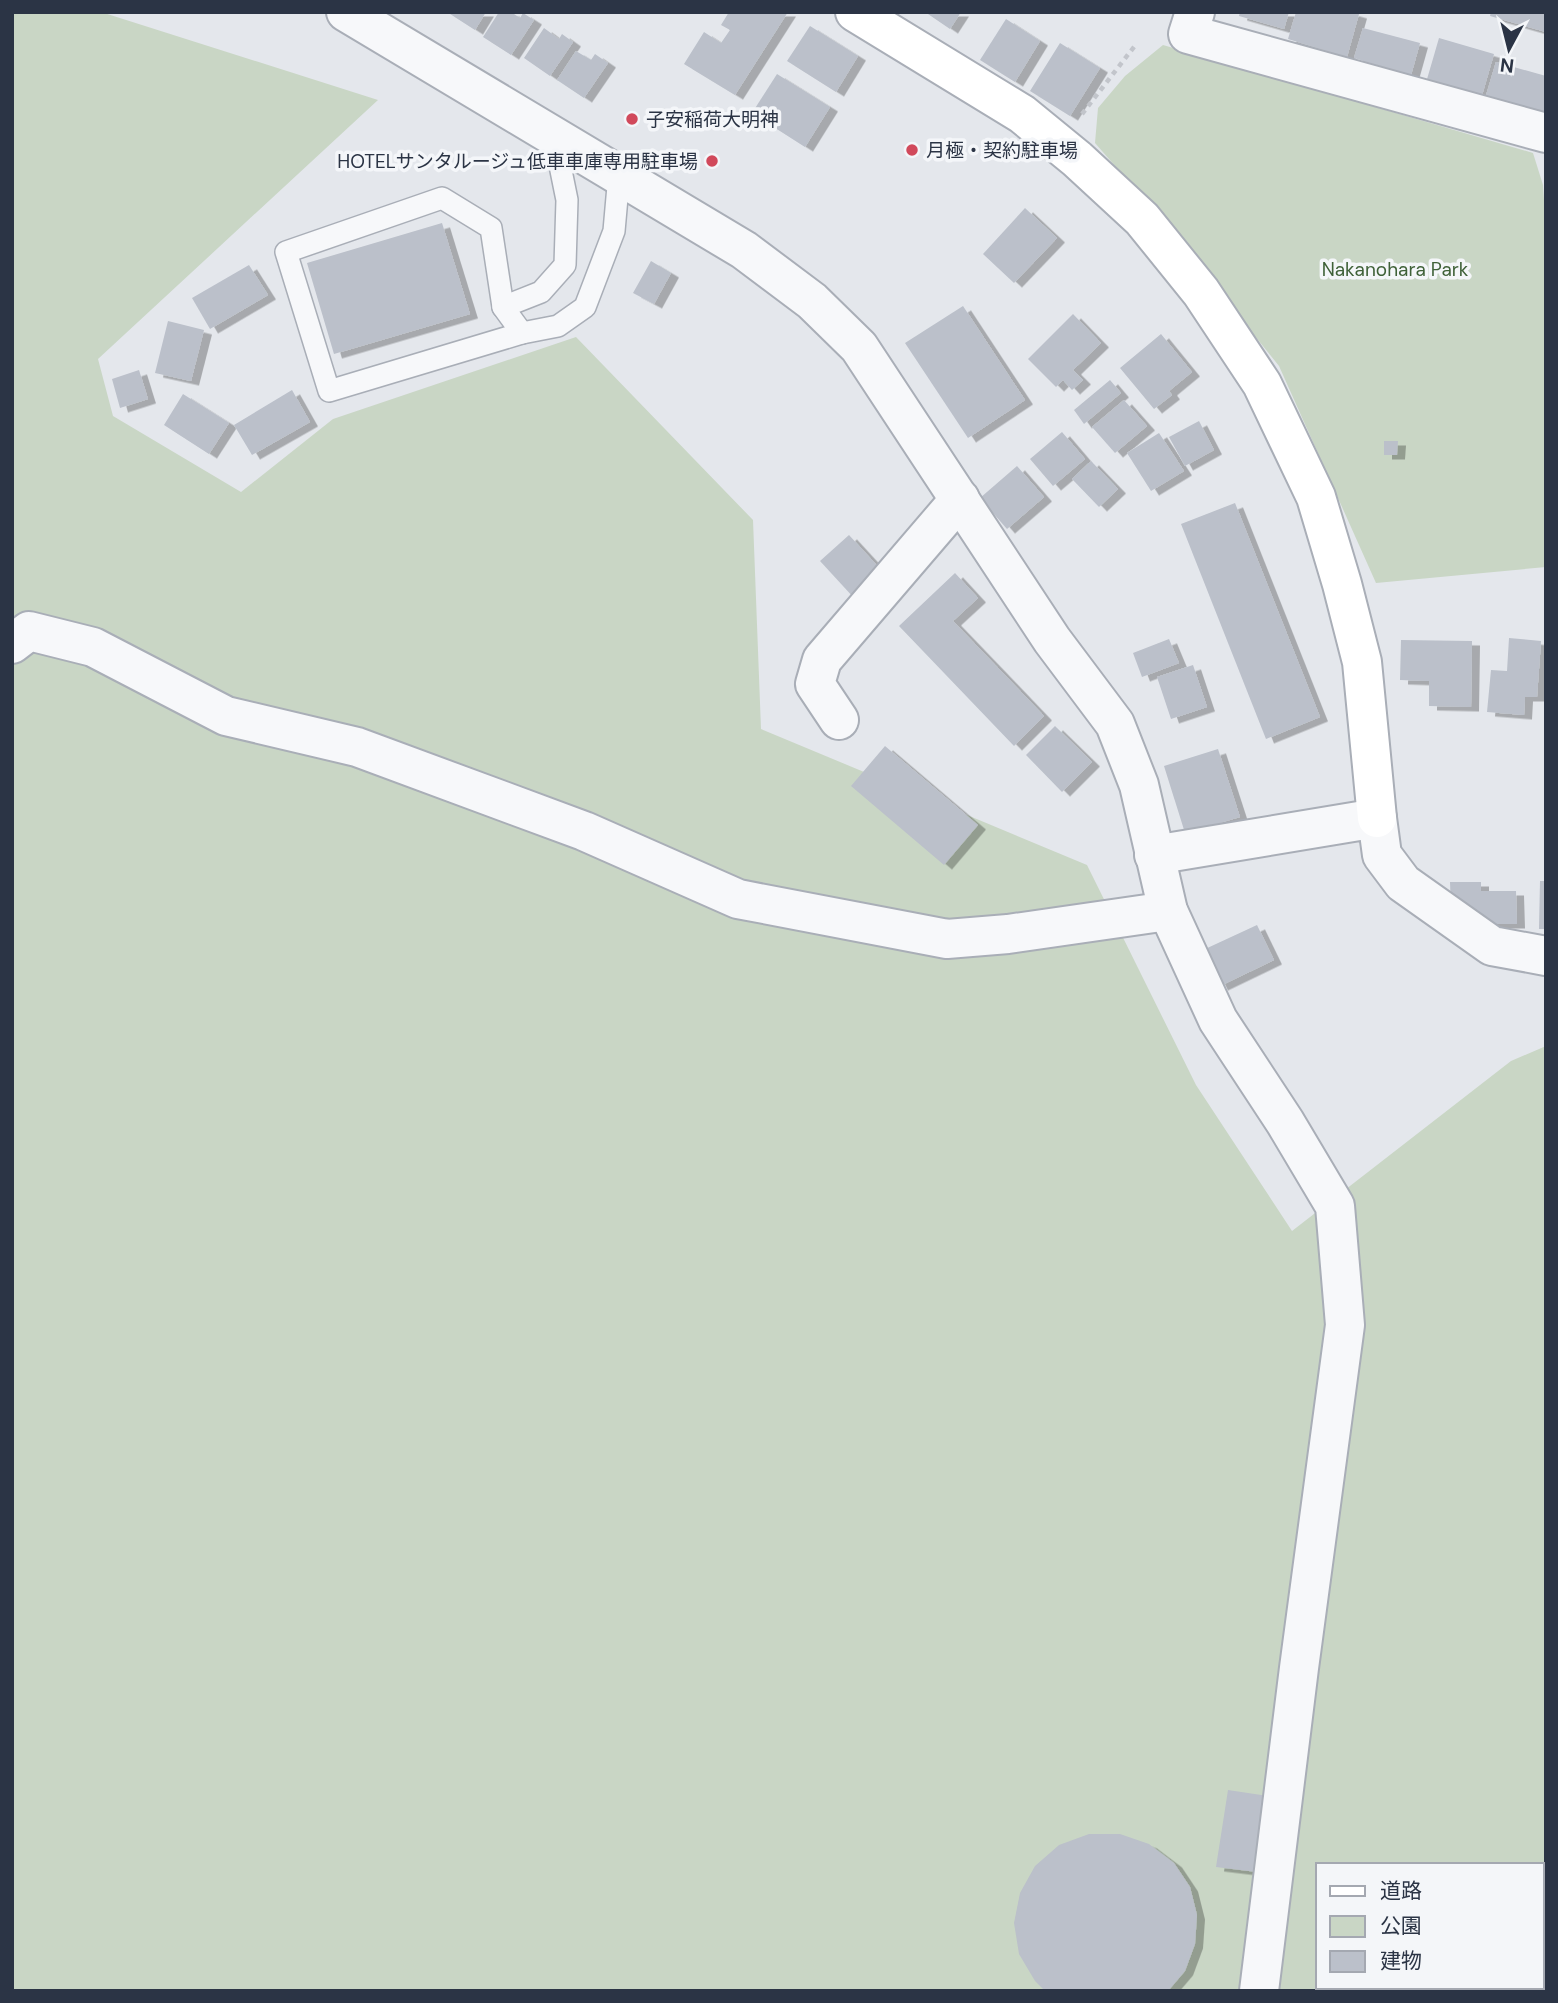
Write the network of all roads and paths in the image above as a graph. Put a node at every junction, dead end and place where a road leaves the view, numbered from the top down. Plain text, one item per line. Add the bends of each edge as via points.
1 (346, 12) edge
2 (855, 12) edge
3 (1195, 12) edge
4 (1137, 43) dead end
5 (1079, 118) dead end
6 (1546, 133) edge
7 (554, 136) junction
8 (619, 175) junction
9 (503, 307) junction
10 (522, 333) junction
11 (960, 499) junction
12 (12, 644) edge
13 (839, 720) dead end
14 (1377, 818) junction
15 (1154, 855) junction
16 (1168, 911) junction
17 (1546, 956) edge
18 (1259, 1991) edge

1 - 7 street
2 - 14 street via 1022,114 1077,159 1142,219 1201,292 1262,384 1316,497 1363,662
3 - 6 street via 1188,34
4 - 5 path
7 - 8 street
7 - 9 lane via 567,200 565,265 541,292
8 - 10 lane via 614,231 585,307 558,326
8 - 11 street via 744,250 812,301 859,347
9 - 10 lane
9 - 10 lane via 491,228 442,198 286,252 328,391
11 - 13 street via 822,660 815,684
11 - 15 street via 1052,640 1115,724 1139,785
12 - 16 street via 29,631 93,647 226,716 356,747 584,831 738,899 947,939
14 - 15 street
14 - 17 street via 1382,855 1403,883 1492,946
15 - 16 street
16 - 18 street via 1218,1020 1335,1206 1345,1325

